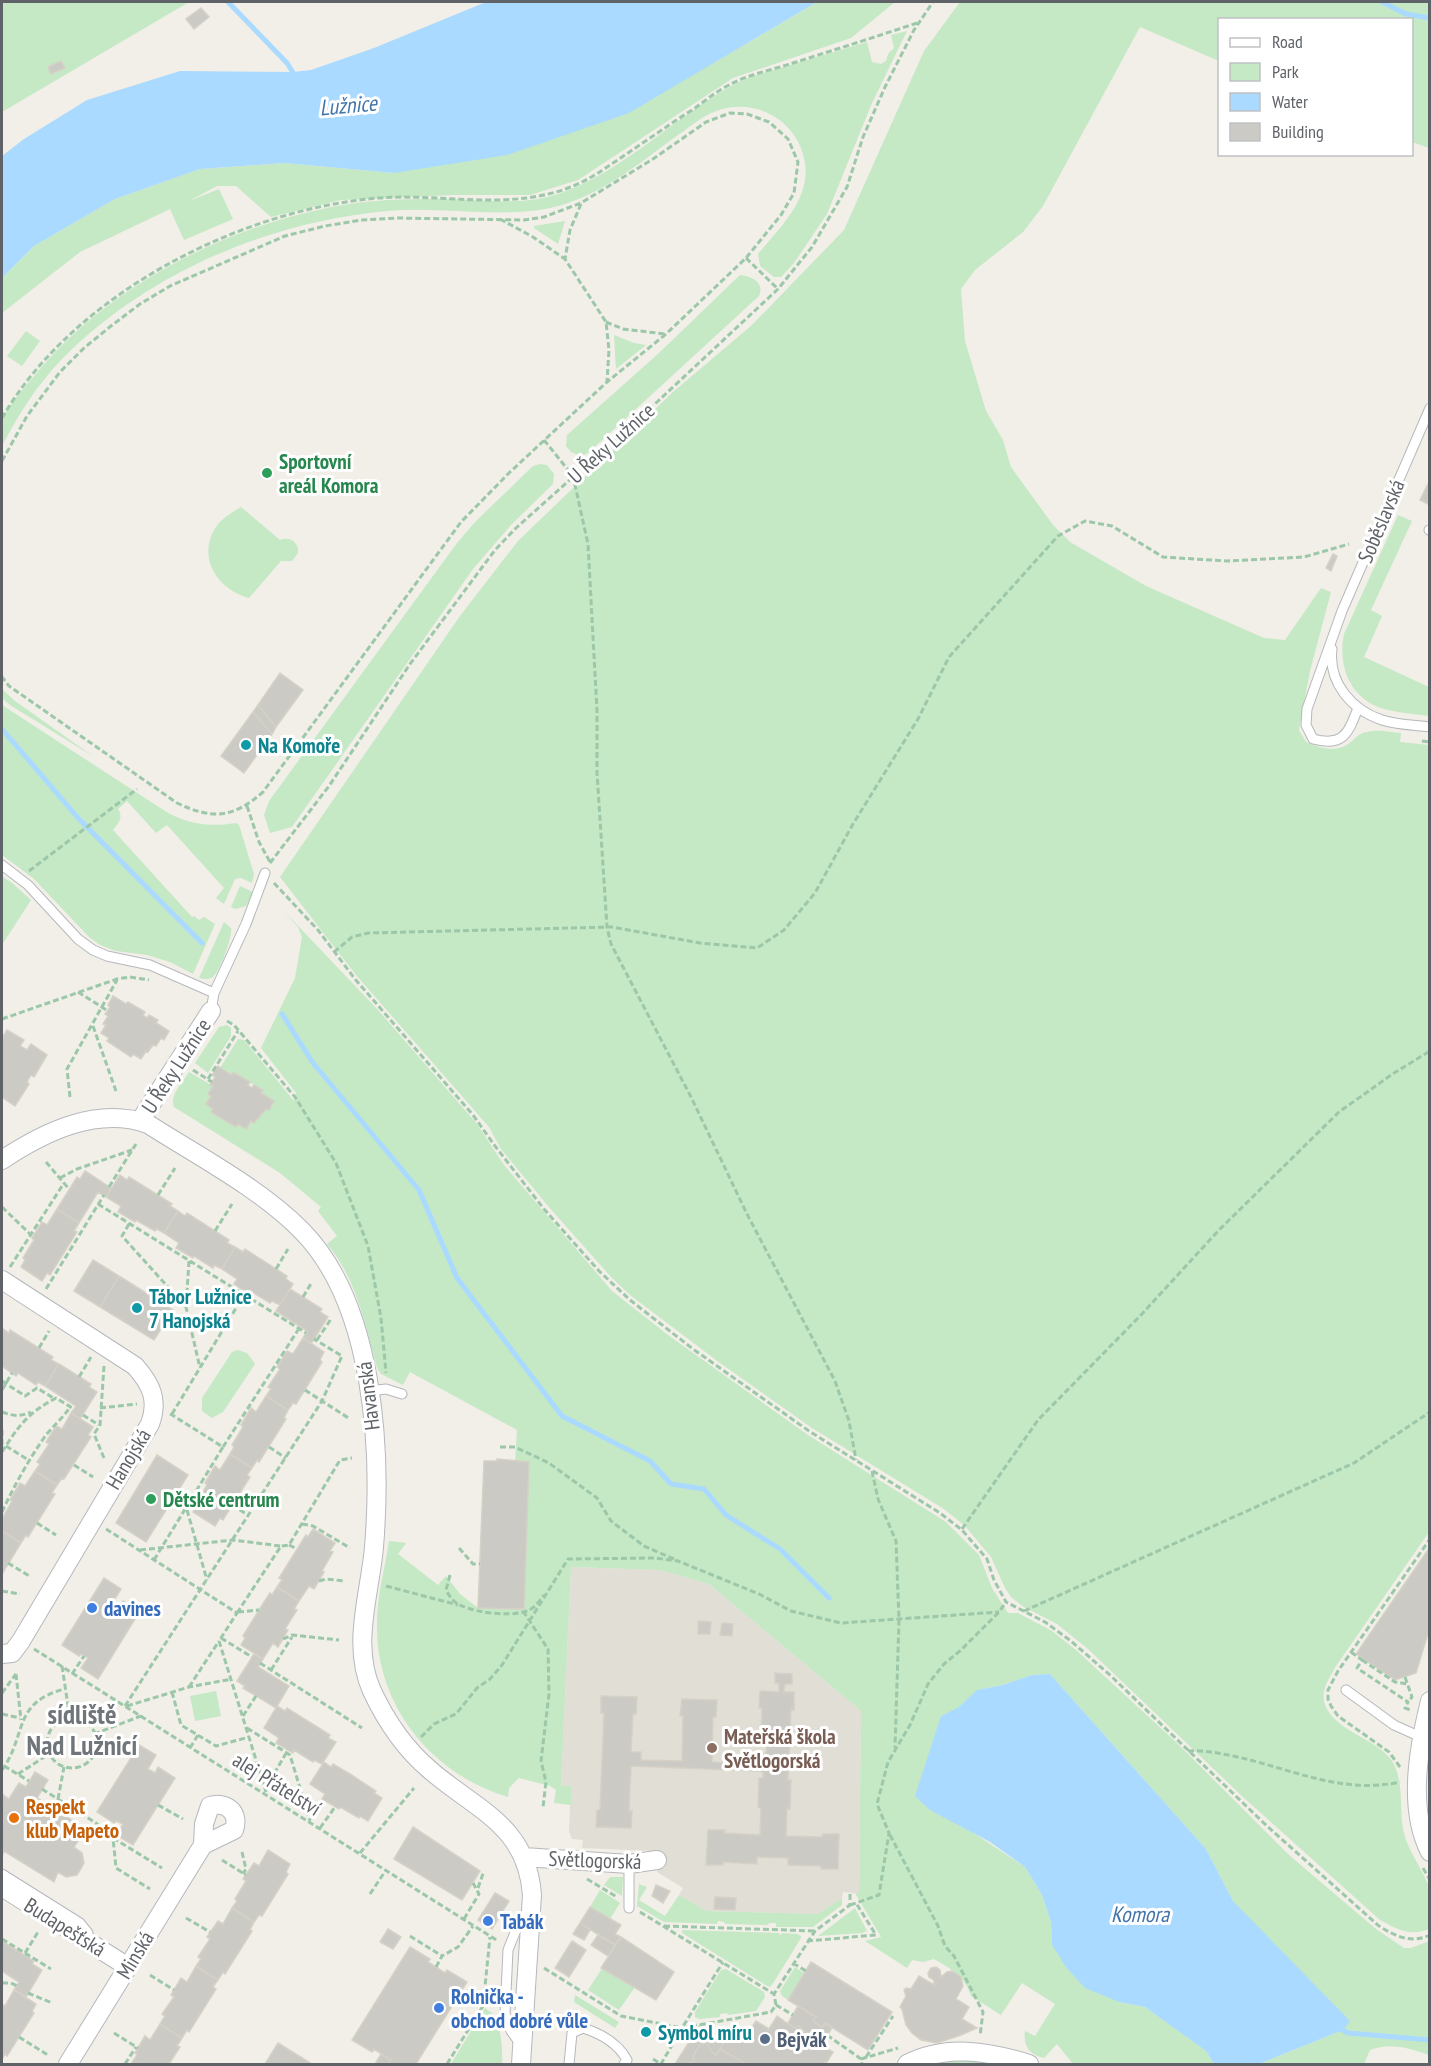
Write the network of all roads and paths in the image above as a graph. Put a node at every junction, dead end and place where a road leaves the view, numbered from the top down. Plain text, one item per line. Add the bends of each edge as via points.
1 (933, 2) edge
2 (918, 23) junction
3 (581, 203) junction
4 (497, 218) junction
5 (746, 258) junction
6 (565, 259) junction
7 (778, 289) junction
8 (606, 322) junction
9 (666, 334) junction
10 (607, 382) junction
11 (1430, 408) edge
12 (2, 418) edge
13 (544, 440) junction
14 (2, 461) edge
15 (573, 476) junction
16 (1349, 544) dead end
17 (1334, 635) junction
18 (2, 677) edge
19 (1358, 708) junction
20 (1430, 727) edge
21 (137, 789) dead end
22 (247, 806) junction
23 (2, 865) edge
24 (265, 873) joint
25 (20, 878) junction
26 (607, 927) junction
27 (333, 952) junction
28 (117, 979) junction
29 (154, 981) dead end
30 (78, 992) junction
31 (213, 1002) junction
32 (102, 1008) junction
33 (108, 1011) dead end
34 (2, 1019) edge
35 (227, 1021) dead end
36 (93, 1026) junction
37 (238, 1031) junction
38 (1430, 1051) edge
39 (189, 1067) dead end
40 (208, 1079) junction
41 (212, 1082) dead end
42 (116, 1091) dead end
43 (70, 1097) dead end
44 (140, 1121) junction
45 (136, 1144) dead end
46 (132, 1150) junction
47 (2, 1160) edge
48 (46, 1162) dead end
49 (175, 1168) dead end
50 (60, 1178) junction
51 (64, 1183) junction
52 (109, 1187) dead end
53 (69, 1190) dead end
54 (158, 1195) dead end
55 (104, 1196) dead end
56 (98, 1204) junction
57 (232, 1204) dead end
58 (2, 1207) edge
59 (129, 1224) junction
60 (215, 1231) dead end
61 (30, 1234) junction
62 (288, 1249) dead end
63 (189, 1260) junction
64 (276, 1269) dead end
65 (3, 1278) edge
66 (312, 1282) dead end
67 (244, 1295) junction
68 (303, 1297) dead end
69 (37, 1303) junction
70 (186, 1307) junction
71 (331, 1318) dead end
72 (52, 1326) dead end
73 (298, 1329) junction
74 (306, 1333) dead end
75 (39, 1348) dead end
76 (99, 1349) junction
77 (200, 1368) junction
78 (12, 1373) dead end
79 (386, 1376) dead end
80 (79, 1377) dead end
81 (4, 1382) edge
82 (2, 1390) edge
83 (305, 1390) dead end
84 (369, 1391) junction
85 (402, 1394) dead end
86 (55, 1399) junction
87 (322, 1401) junction
88 (155, 1402) junction
89 (100, 1408) junction
90 (33, 1411) junction
91 (2, 1412) edge
92 (1430, 1412) edge
93 (83, 1415) dead end
94 (172, 1415) junction
95 (350, 1419) dead end
96 (99, 1425) junction
97 (2, 1430) edge
98 (6, 1446) junction
99 (223, 1447) junction
100 (500, 1447) dead end
101 (268, 1448) dead end
102 (2, 1452) edge
103 (104, 1458) dead end
104 (286, 1458) junction
105 (352, 1458) dead end
106 (30, 1461) junction
107 (856, 1461) junction
108 (74, 1465) dead end
109 (871, 1470) junction
110 (93, 1477) dead end
111 (232, 1505) dead end
112 (186, 1509) junction
113 (2, 1512) edge
114 (249, 1515) junction
115 (92, 1521) junction
116 (37, 1523) dead end
117 (302, 1524) junction
118 (962, 1530) junction
119 (56, 1535) dead end
120 (1430, 1539) edge
121 (233, 1540) junction
122 (196, 1543) junction
123 (289, 1545) junction
124 (281, 1546) junction
125 (163, 1547) junction
126 (350, 1548) dead end
127 (459, 1548) dead end
128 (297, 1549) dead end
129 (138, 1550) junction
130 (154, 1560) junction
131 (678, 1561) junction
132 (8, 1563) dead end
133 (480, 1564) dead end
134 (450, 1575) dead end
135 (31, 1577) dead end
136 (207, 1580) junction
137 (319, 1581) dead end
138 (345, 1581) dead end
139 (379, 1584) dead end
140 (201, 1590) junction
141 (2, 1591) edge
142 (548, 1592) junction
143 (20, 1594) dead end
144 (1006, 1602) junction
145 (463, 1606) junction
146 (259, 1611) dead end
147 (523, 1611) junction
148 (1024, 1611) junction
149 (999, 1612) junction
150 (238, 1613) junction
151 (899, 1620) junction
152 (530, 1621) junction
153 (292, 1635) junction
154 (220, 1639) junction
155 (283, 1639) dead end
156 (339, 1640) dead end
157 (30, 1647) dead end
158 (1351, 1652) junction
159 (5, 1654) edge
160 (84, 1656) dead end
161 (252, 1657) dead end
162 (1362, 1660) junction
163 (260, 1663) dead end
164 (62, 1666) junction
165 (271, 1670) junction
166 (72, 1674) junction
167 (1405, 1677) dead end
168 (232, 1679) junction
169 (1408, 1684) junction
170 (189, 1687) junction
171 (65, 1689) junction
172 (1346, 1690) dead end
173 (172, 1692) junction
174 (2, 1693) edge
175 (256, 1696) dead end
176 (1408, 1702) junction
177 (125, 1706) junction
178 (1423, 1706) edge
179 (2, 1714) edge
180 (141, 1716) junction
181 (243, 1716) junction
182 (70, 1719) junction
183 (21, 1720) junction
184 (247, 1728) junction
185 (362, 1728) dead end
186 (94, 1734) junction
187 (198, 1735) junction
188 (249, 1737) junction
189 (1426, 1738) edge
190 (416, 1742) dead end
191 (190, 1748) junction
192 (895, 1750) junction
193 (1188, 1751) junction
194 (287, 1752) junction
195 (1389, 1752) dead end
196 (49, 1754) junction
197 (1424, 1761) edge
198 (64, 1767) junction
199 (3, 1768) edge
200 (18, 1774) junction
201 (29, 1781) dead end
202 (1403, 1781) dead end
203 (414, 1788) dead end
204 (42, 1789) dead end
205 (265, 1789) junction
206 (267, 1794) junction
207 (58, 1799) junction
208 (158, 1804) dead end
209 (334, 1807) dead end
210 (543, 1807) dead end
211 (183, 1819) dead end
212 (310, 1822) junction
213 (320, 1828) junction
214 (889, 1833) junction
215 (112, 1838) junction
216 (203, 1845) dead end
217 (242, 1852) dead end
218 (1430, 1852) edge
219 (360, 1853) junction
220 (524, 1857) junction
221 (222, 1860) dead end
222 (657, 1860) dead end
223 (629, 1864) junction
224 (162, 1868) dead end
225 (386, 1870) junction
226 (484, 1871) dead end
227 (2, 1874) edge
228 (583, 1877) dead end
229 (473, 1883) dead end
230 (2, 1887) edge
231 (150, 1889) dead end
232 (477, 1890) junction
233 (850, 1893) dead end
234 (370, 1894) dead end
235 (621, 1900) dead end
236 (856, 1904) junction
237 (850, 1905) junction
238 (632, 1909) joint
239 (186, 1918) dead end
240 (464, 1920) junction
241 (473, 1926) junction
242 (663, 1926) junction
243 (815, 1931) junction
244 (38, 1932) dead end
245 (210, 1932) dead end
246 (88, 1933) dead end
247 (1430, 1935) edge
248 (410, 1936) dead end
249 (490, 1937) junction
250 (2, 1939) edge
251 (807, 1941) junction
252 (502, 1947) dead end
253 (24, 1954) junction
254 (442, 1956) junction
255 (723, 1962) junction
256 (793, 1963) junction
257 (536, 1965) dead end
258 (128, 1967) junction
259 (436, 1967) dead end
260 (51, 1969) dead end
261 (806, 1971) dead end
262 (150, 1975) dead end
263 (2, 1983) edge
264 (17, 1986) dead end
265 (174, 1990) dead end
266 (28, 1993) dead end
267 (774, 1994) junction
268 (52, 2003) dead end
269 (776, 2005) junction
270 (483, 2006) junction
271 (489, 2006) dead end
272 (793, 2015) dead end
273 (892, 2016) dead end
274 (682, 2028) junction
275 (114, 2033) dead end
276 (827, 2035) dead end
277 (19, 2037) dead end
278 (890, 2052) dead end
279 (978, 2052) junction
280 (48, 2055) dead end
281 (522, 2056) edge
282 (866, 2058) junction
283 (653, 2059) dead end
284 (861, 2059) junction
285 (68, 2064) edge
286 (125, 2064) edge
287 (447, 2064) edge
288 (568, 2064) edge
289 (624, 2064) edge
290 (862, 2064) edge
291 (907, 2064) edge
292 (1029, 2064) edge

1 - 2 path, U Řeky Lužnice
2 - 7 path, U Řeky Lužnice via 863,137 847,187 812,247
2 - 12 path via 728,85 588,180 549,194 503,200 376,198 294,213 234,234 137,282 77,326 32,373
3 - 4 path via 544,218
3 - 5 path via 706,122 738,112 758,117 788,139 798,162 798,173 794,193 785,208
3 - 6 path via 570,230
4 - 6 path
4 - 14 path via 396,218 325,226 285,236 170,286 111,326 60,372 27,416
5 - 7 path
5 - 9 path
6 - 8 path
7 - 15 path, U Řeky Lužnice
8 - 9 path via 623,329
8 - 10 path
9 - 10 path
10 - 13 path
11 - 17 lane, Soběslavská
13 - 15 path
13 - 22 path via 461,522 263,792
15 - 22 path, U Řeky Lužnice via 495,550 271,863
15 - 26 path via 588,544
16 - 26 path via 1304,557 1227,561 1163,557 1112,526 1085,521 1059,536 949,657 918,719 815,893 784,930 758,948 700,943
17 - 19 lane via 1331,658 1335,678
17 - 19 lane, Soběslavská via 1307,709 1306,725 1313,739 1328,743 1340,739 1348,730
18 - 22 path via 9,686 177,803 203,813 226,813
19 - 20 lane via 1385,721
21 - 25 path
23 - 25 lane
24 - 27 path
24 - 31 lane
25 - 31 lane via 93,950 150,964
26 - 27 path via 368,933 352,937
26 - 107 path via 611,944 835,1381 849,1421
27 - 107 path via 473,1114 544,1209 600,1271 693,1349
28 - 29 path
28 - 30 path
28 - 32 path
30 - 32 path
30 - 34 path
31 - 44 street, U Řeky Lužnice
32 - 33 path
32 - 36 path
35 - 37 path
36 - 42 path
36 - 43 path via 67,1069
37 - 40 path
37 - 79 path via 295,1096 336,1163 368,1246 381,1318
38 - 118 path via 1339,1112 1219,1230 1038,1420
39 - 40 path
40 - 41 path
44 - 47 street, Havanská via 88,1119
44 - 84 street, Havanská via 260,1196 310,1240 334,1276 348,1307 362,1345
45 - 46 path
46 - 50 path
46 - 52 path
48 - 50 path
49 - 54 path
50 - 51 path
51 - 53 path
51 - 61 path
55 - 56 path
56 - 59 path
56 - 69 path
57 - 60 path
58 - 61 path
59 - 63 path
59 - 70 path via 122,1236
61 - 65 path
62 - 64 path
63 - 67 path
63 - 70 path
65 - 69 street, Hanojská
66 - 68 path
67 - 73 path
67 - 77 path
69 - 76 street, Hanojská
70 - 77 path
71 - 87 path via 316,1340 342,1356
72 - 75 path
73 - 74 path
73 - 99 path
76 - 80 path
76 - 88 street, Hanojská via 135,1366 154,1392
76 - 89 path
77 - 94 path
78 - 81 path
81 - 82 path
81 - 86 path via 25,1396 37,1388
83 - 87 path
84 - 85 lane via 387,1389
84 - 220 street, Havanská via 377,1510 362,1634 371,1688 403,1744 499,1823
86 - 90 path
86 - 106 path via 72,1408
87 - 95 path
87 - 104 path
88 - 89 path
88 - 94 path
88 - 115 street, Hanojská via 150,1424
89 - 96 path
90 - 91 path via 23,1416
90 - 98 path
92 - 148 path via 1354,1463
93 - 96 path
94 - 99 path
96 - 103 path via 94,1434
97 - 102 path
98 - 102 path
98 - 106 path
99 - 112 path
100 - 131 path via 516,1448 549,1463 597,1498 611,1521 644,1546
101 - 104 path
104 - 114 path
105 - 117 path via 340,1460
106 - 113 path
107 - 109 path
108 - 110 path
109 - 118 path
109 - 151 path via 878,1499 896,1541
111 - 114 path
112 - 122 path
112 - 125 path
114 - 121 path
115 - 129 path
115 - 159 street, Hanojská via 21,1641
116 - 119 path
117 - 123 path
117 - 126 path via 313,1526
118 - 144 path via 987,1559
120 - 158 path
121 - 122 path
121 - 124 path
121 - 136 path
122 - 125 path
122 - 136 path
123 - 124 path
123 - 128 path
124 - 150 path
125 - 129 path
125 - 130 path
127 - 133 path via 473,1564
129 - 130 path
130 - 140 path
131 - 142 path via 568,1559
131 - 151 path via 807,1616 841,1623
132 - 135 path
134 - 145 path via 446,1590
136 - 140 path
137 - 138 path
139 - 145 path
140 - 150 path
140 - 177 path
141 - 143 path
142 - 147 path
142 - 152 path
144 - 148 path
144 - 149 path
145 - 147 path via 512,1614
146 - 150 path
147 - 152 path
148 - 193 path via 1071,1641
149 - 151 path
149 - 192 path via 928,1684
150 - 154 path
151 - 192 path
152 - 190 path via 490,1678 456,1714 434,1724
152 - 210 path via 548,1649 549,1694 541,1761 546,1782
153 - 155 path
153 - 156 path
153 - 165 path
154 - 161 path
154 - 168 path
154 - 170 path
157 - 164 path, alej Přátelství
158 - 162 path
158 - 195 path via 1330,1686 1329,1703 1338,1716
160 - 166 path
162 - 169 path via 1395,1682
162 - 176 path via 1357,1668
163 - 165 path
164 - 166 path, alej Přátelství
164 - 171 path
165 - 185 path
166 - 177 path, alej Přátelství
167 - 169 path
168 - 170 path
168 - 181 path
169 - 176 path via 1412,1697
170 - 173 path
171 - 182 path
171 - 183 path via 43,1698
172 - 189 lane via 1394,1725
173 - 177 path
173 - 187 path via 181,1725
174 - 183 path via 16,1674
175 - 181 path
176 - 178 path via 1405,1708
177 - 180 path, alej Přátelství
178 - 189 street
179 - 183 path
180 - 186 path
180 - 191 path, alej Přátelství
181 - 184 path
182 - 186 path via 85,1723
182 - 196 path via 62,1720 50,1731
183 - 199 path
184 - 188 path
184 - 194 path
186 - 198 path via 96,1743 91,1759 77,1767
187 - 188 path via 216,1746
187 - 191 path
188 - 205 path
189 - 197 street
191 - 206 path, alej Přátelství
192 - 214 path via 877,1804
193 - 202 path via 1252,1760 1306,1777 1357,1787
193 - 247 path via 1379,1926 1406,1939
194 - 205 path
194 - 212 path
196 - 198 path
196 - 200 path
197 - 218 street via 1418,1807
198 - 207 path
199 - 200 path
200 - 201 path
203 - 219 path
204 - 207 path
205 - 206 path
206 - 212 path, alej Přátelství
207 - 215 path
208 - 211 path
209 - 213 path
212 - 213 path, alej Přátelství
213 - 219 path, alej Přátelství
214 - 236 path via 879,1895
214 - 279 path via 983,2012
215 - 224 path
215 - 231 path via 116,1868
216 - 258 street, Minská
217 - 221 path via 245,1874
219 - 225 path, alej Přátelství
220 - 223 street, Světlogorská
220 - 281 street, Světlogorská via 530,1878 531,1908
222 - 223 street, Světlogorská
223 - 238 lane
225 - 234 path
225 - 240 path, alej Přátelství
226 - 232 path
227 - 246 lane via 80,1923
228 - 235 path
229 - 232 path
230 - 258 street, Budapešťská
232 - 240 path via 479,1894
233 - 237 path
236 - 237 path
236 - 251 path via 876,1935
237 - 243 path
238 - 242 path
239 - 245 path
240 - 241 path, alej Přátelství
241 - 249 path, alej Přátelství
241 - 254 path via 458,1947
242 - 243 path
242 - 255 path
243 - 251 path
244 - 253 path
248 - 254 path
249 - 252 path, alej Přátelství
249 - 270 path
250 - 253 path
251 - 256 path
253 - 260 path
254 - 259 path
255 - 267 path
255 - 274 path
256 - 261 path
256 - 267 path
257 - 274 path via 621,2016
258 - 285 street, Minská
262 - 265 path
263 - 264 path
266 - 268 path
267 - 269 path
269 - 272 path
269 - 274 path via 771,2012
270 - 271 path
270 - 287 path
273 - 282 path
274 - 283 path via 661,2064
275 - 286 path via 137,2048
276 - 284 path
277 - 280 path
278 - 282 path
279 - 291 street via 939,2053
279 - 292 street
282 - 284 path
284 - 290 path
288 - 289 lane via 572,2033 583,2028 599,2033 621,2049 627,2060

